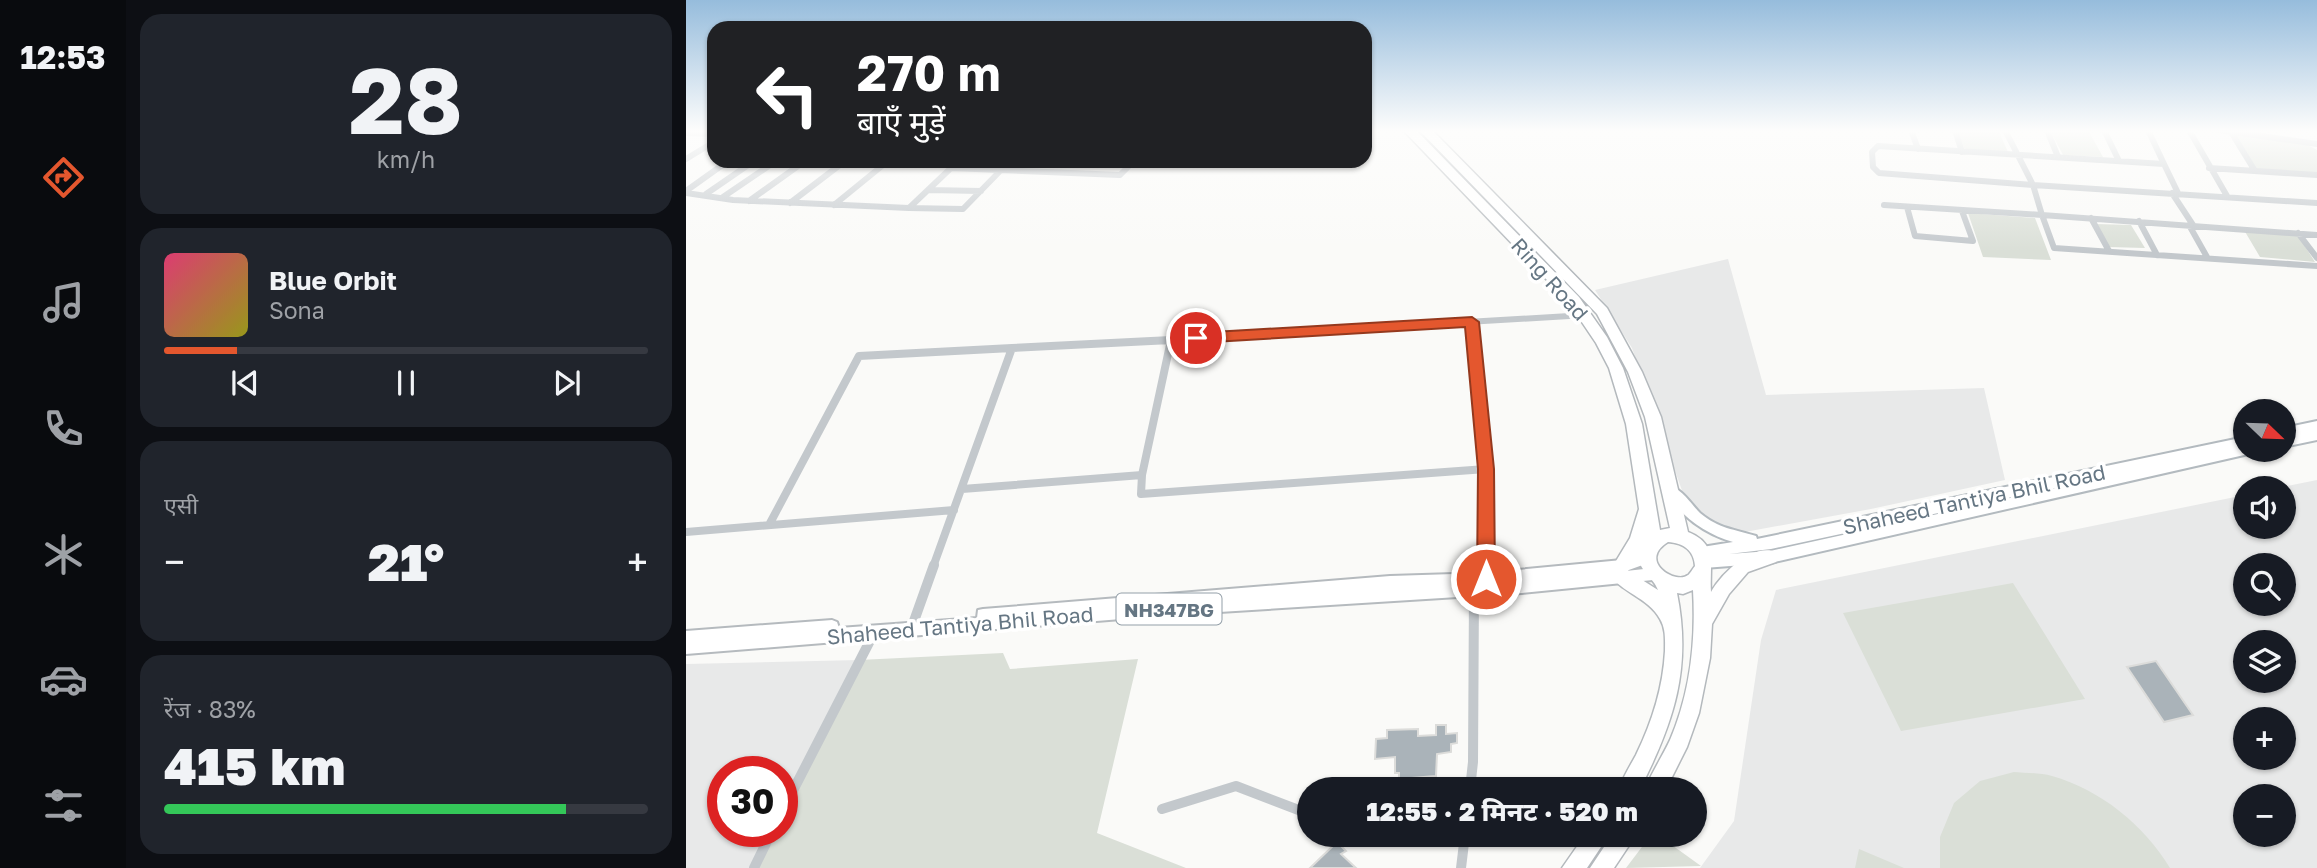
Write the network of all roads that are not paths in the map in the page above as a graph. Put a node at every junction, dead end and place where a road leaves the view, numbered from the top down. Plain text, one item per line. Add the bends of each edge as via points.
1 (715, 171) edge
2 (740, 171) edge
3 (762, 171) edge
4 (792, 171) edge
5 (833, 171) edge
6 (876, 171) edge
7 (948, 171) edge
8 (1001, 171) edge
9 (1032, 171) edge
10 (1125, 171) edge
11 (1448, 171) edge
12 (1465, 171) edge
13 (1877, 171) edge
14 (2025, 171) edge
15 (2166, 171) edge
16 (2211, 171) edge
17 (2247, 171) edge
18 (2255, 171) joint
19 (2317, 175) edge
20 (2033, 185) junction
21 (929, 190) junction
22 (981, 191) junction
23 (686, 192) edge
24 (2175, 193) junction
25 (706, 194) junction
26 (2227, 196) junction
27 (723, 197) junction
28 (749, 201) junction
29 (790, 203) junction
30 (2317, 203) edge
31 (834, 205) junction
32 (1884, 205) dead end
33 (1907, 207) junction
34 (909, 208) junction
35 (1962, 211) junction
36 (2042, 215) junction
37 (2091, 218) junction
38 (2139, 221) junction
39 (2191, 225) junction
40 (2298, 233) junction
41 (2317, 234) edge
42 (2109, 251) junction
43 (2157, 255) junction
44 (2207, 257) junction
45 (2317, 258) edge
46 (2317, 266) edge
47 (1586, 315) junction
48 (1472, 322) junction
49 (1171, 340) junction
50 (1012, 348) junction
51 (2317, 426) edge
52 (2296, 430) edge
53 (2317, 435) edge
54 (2296, 439) edge
55 (2233, 445) edge
56 (2233, 453) edge
57 (1486, 469) junction
58 (1142, 475) junction
59 (962, 488) junction
60 (1671, 491) junction
61 (1648, 507) junction
62 (954, 510) junction
63 (1947, 511) junction
64 (769, 525) junction
65 (686, 532) edge
66 (1680, 536) junction
67 (1653, 541) junction
68 (1771, 550) junction
69 (1702, 563) junction
70 (1621, 571) junction
71 (1655, 572) junction
72 (1486, 579) junction
73 (1474, 590) junction
74 (914, 621) junction
75 (1702, 625) junction
76 (892, 627) junction
77 (873, 632) junction
78 (686, 638) edge
79 (686, 647) edge
80 (1654, 743) junction
81 (1471, 777) edge
82 (1636, 777) edge
83 (1663, 777) edge
84 (798, 780) edge
85 (1162, 809) dead end
86 (1297, 809) edge
87 (764, 847) edge
88 (1464, 847) edge
89 (1589, 847) edge
90 (1616, 847) edge
91 (754, 868) edge
92 (1461, 868) edge
93 (1573, 868) edge
94 (1601, 868) edge

1 - 23 street
2 - 25 street
3 - 27 street
4 - 28 street
5 - 29 street
6 - 31 street
7 - 21 street
8 - 22 street
9 - 10 street via 1121,175
11 - 47 highway, Ring Road
12 - 60 highway, Ring Road via 1602,311 1653,417
13 - 20 street via 1892,176
14 - 20 street
15 - 24 street
16 - 26 street
17 - 18 street
18 - 19 street
20 - 24 street
20 - 36 street
21 - 22 street
21 - 34 street
22 - 34 street via 959,210
23 - 25 street
24 - 26 street
24 - 39 street
25 - 27 street
26 - 30 street
27 - 28 street
28 - 29 street
29 - 31 street
31 - 34 street
32 - 33 street
33 - 35 street
33 - 35 street via 1915,236 1973,241
35 - 36 street
36 - 37 street
36 - 42 street via 2054,248
37 - 38 street
37 - 42 street
38 - 39 street
38 - 43 street
39 - 40 street
39 - 44 street
40 - 41 street
40 - 45 street
42 - 43 street
43 - 44 street
44 - 46 street
47 - 48 street
47 - 61 highway, Ring Road via 1616,368 1634,424
48 - 49 street
48 - 57 street
49 - 50 street
49 - 58 street
50 - 59 street
50 - 64 street via 859,356
51 - 52 main road
53 - 54 main road
55 - 63 main road, Shaheed Tantiya Bhil Road
56 - 63 main road
57 - 58 street via 1141,494
57 - 72 street
58 - 59 street
59 - 62 street
60 - 66 highway, Ring Road
60 - 68 main road via 1708,528
61 - 67 highway, Ring Road
61 - 70 highway via 1638,540
62 - 64 street
62 - 74 street
63 - 68 main road
64 - 65 street
66 - 67 highway via 1666,535
66 - 69 highway via 1693,542
67 - 71 highway
68 - 69 main road
68 - 75 highway via 1742,567 1723,588
69 - 71 highway via 1686,584
69 - 75 highway
70 - 71 main road, Shaheed Tantiya Bhil Road / NH347BG
70 - 72 main road, Shaheed Tantiya Bhil Road / NH347BG
70 - 73 main road, Shaheed Tantiya Bhil Road / NH347BG
70 - 80 highway via 1665,608 1672,630 1670,668
71 - 80 highway via 1674,614 1676,645 1673,687
72 - 74 main road, Shaheed Tantiya Bhil Road / NH347BG via 1390,582
73 - 76 main road, Shaheed Tantiya Bhil Road / NH347BG
73 - 81 street
74 - 76 main road, Shaheed Tantiya Bhil Road / NH347BG
75 - 83 highway via 1692,705
76 - 77 main road, Shaheed Tantiya Bhil Road / NH347BG
76 - 78 main road, Shaheed Tantiya Bhil Road / NH347BG
77 - 79 main road, Shaheed Tantiya Bhil Road / NH347BG
77 - 84 street
80 - 82 highway
85 - 86 street via 1236,786
87 - 91 street
88 - 92 street
89 - 93 highway
90 - 94 highway

